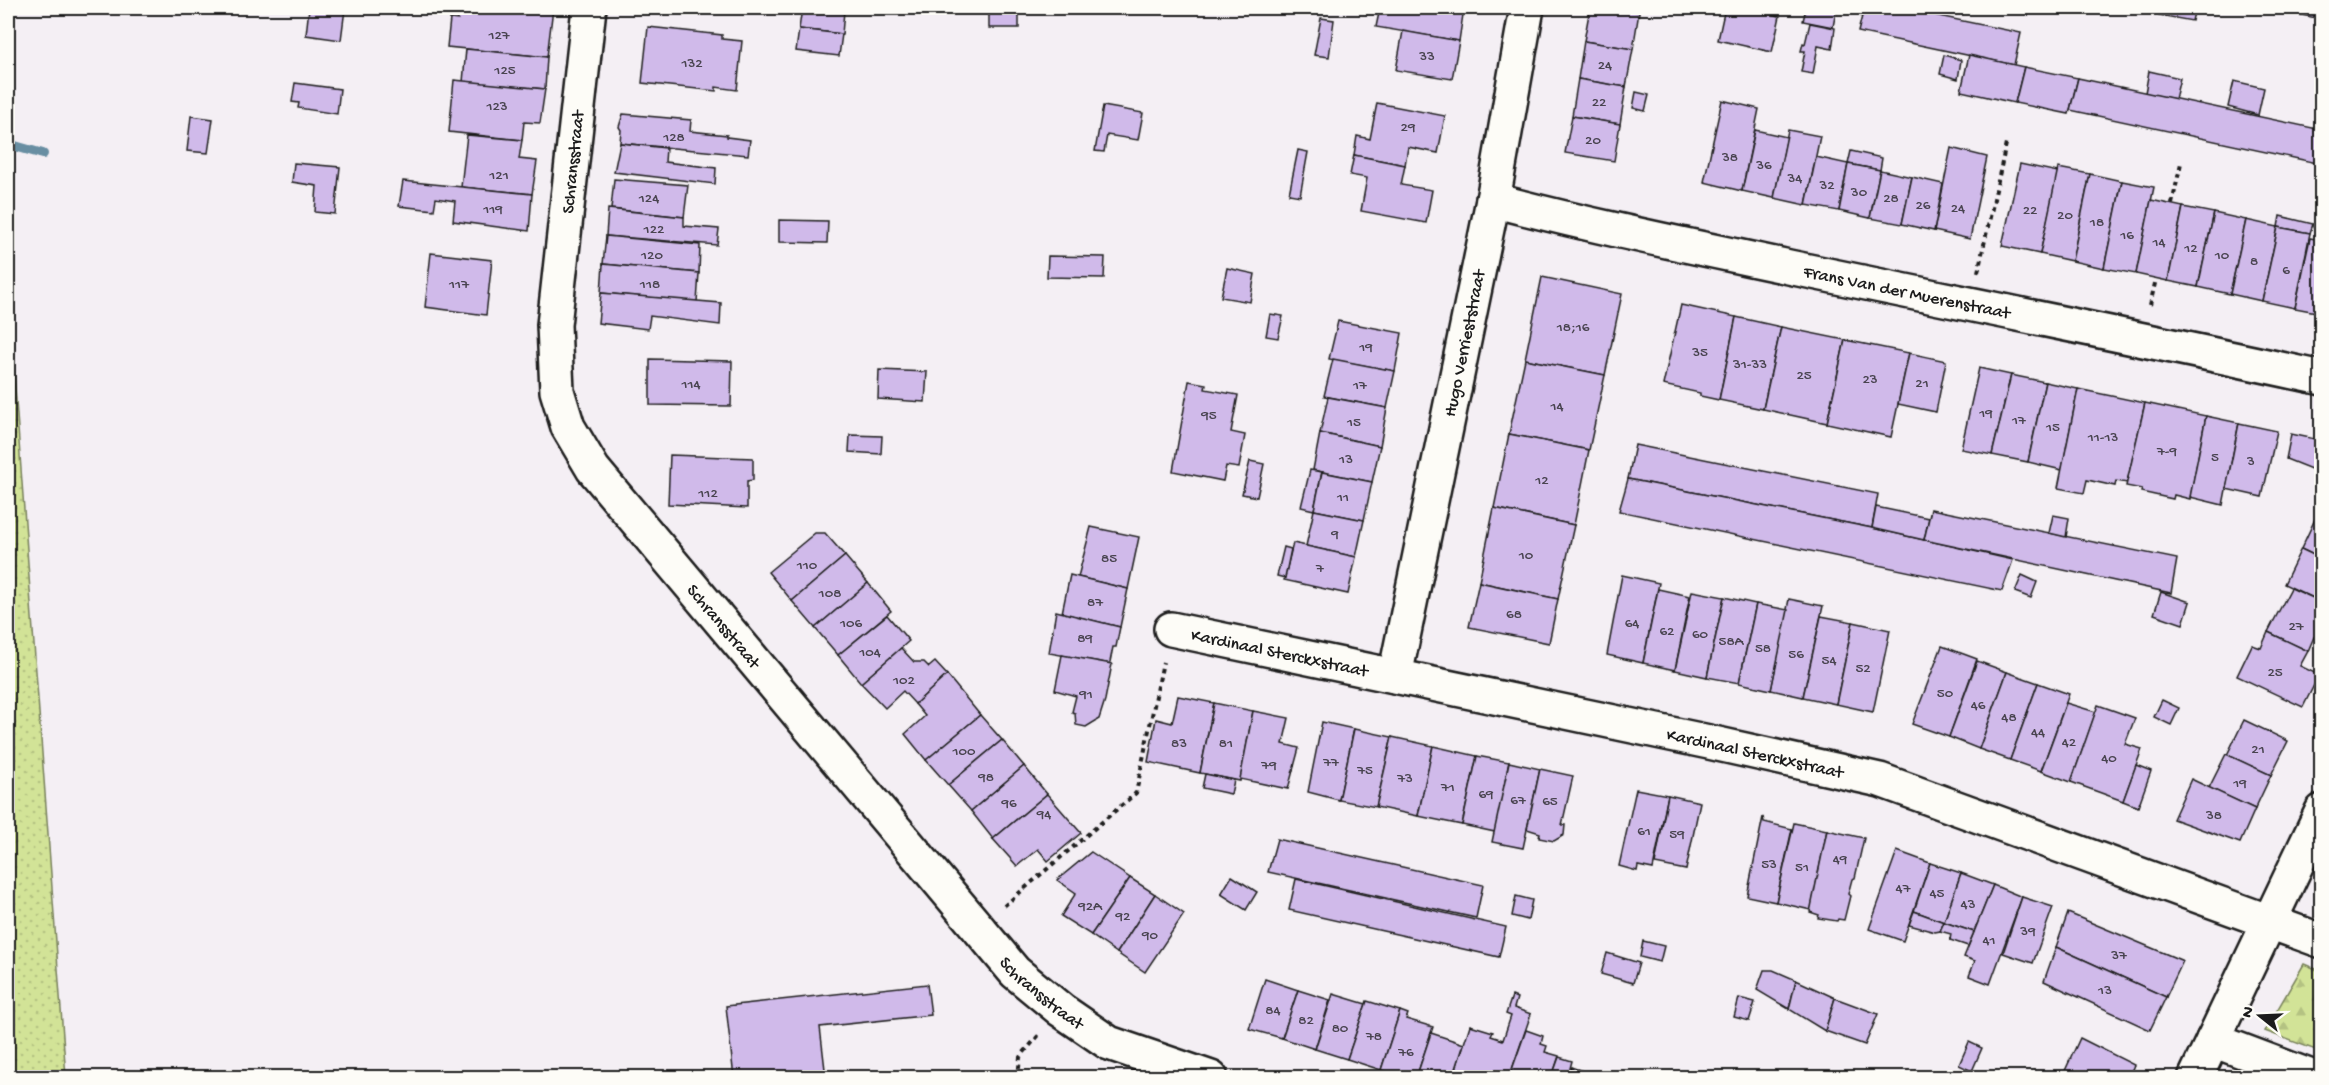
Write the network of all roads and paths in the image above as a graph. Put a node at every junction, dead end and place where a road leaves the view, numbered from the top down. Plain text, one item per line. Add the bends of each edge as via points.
1 (589, 8) edge
2 (1527, 8) edge
3 (2006, 144) dead end
4 (2181, 164) dead end
5 (1493, 200) junction
6 (2172, 204) dead end
7 (1971, 305) junction
8 (2322, 378) edge
9 (1171, 628) joint
10 (1395, 676) junction
11 (2322, 811) edge
12 (2268, 923) junction
13 (978, 928) junction
14 (2322, 941) edge
15 (1061, 1010) junction
16 (2213, 1040) junction
17 (1018, 1077) edge
18 (1212, 1077) edge
19 (2195, 1077) edge
20 (2314, 1077) edge

1 - 13 street, Schransstraat via 554,325 557,391 568,427 592,469
2 - 5 street, Hugo Verrieststraat
3 - 7 path
4 - 6 path
5 - 7 street, Frans Van der Muerenstraat via 1580,223
5 - 10 street, Hugo Verrieststraat
7 - 8 street, Frans Van der Muerenstraat
9 - 10 street, Kardinaal Sterckxstraat
9 - 13 path via 1136,793
10 - 12 street, Kardinaal Sterckxstraat via 1880,780
11 - 12 street
12 - 14 street, Kardinaal Sterckxstraat
12 - 16 street
13 - 15 street, Schransstraat via 1015,972
15 - 17 path via 1020,1057
15 - 18 street, Schransstraat via 1110,1043
16 - 19 street
16 - 20 street

